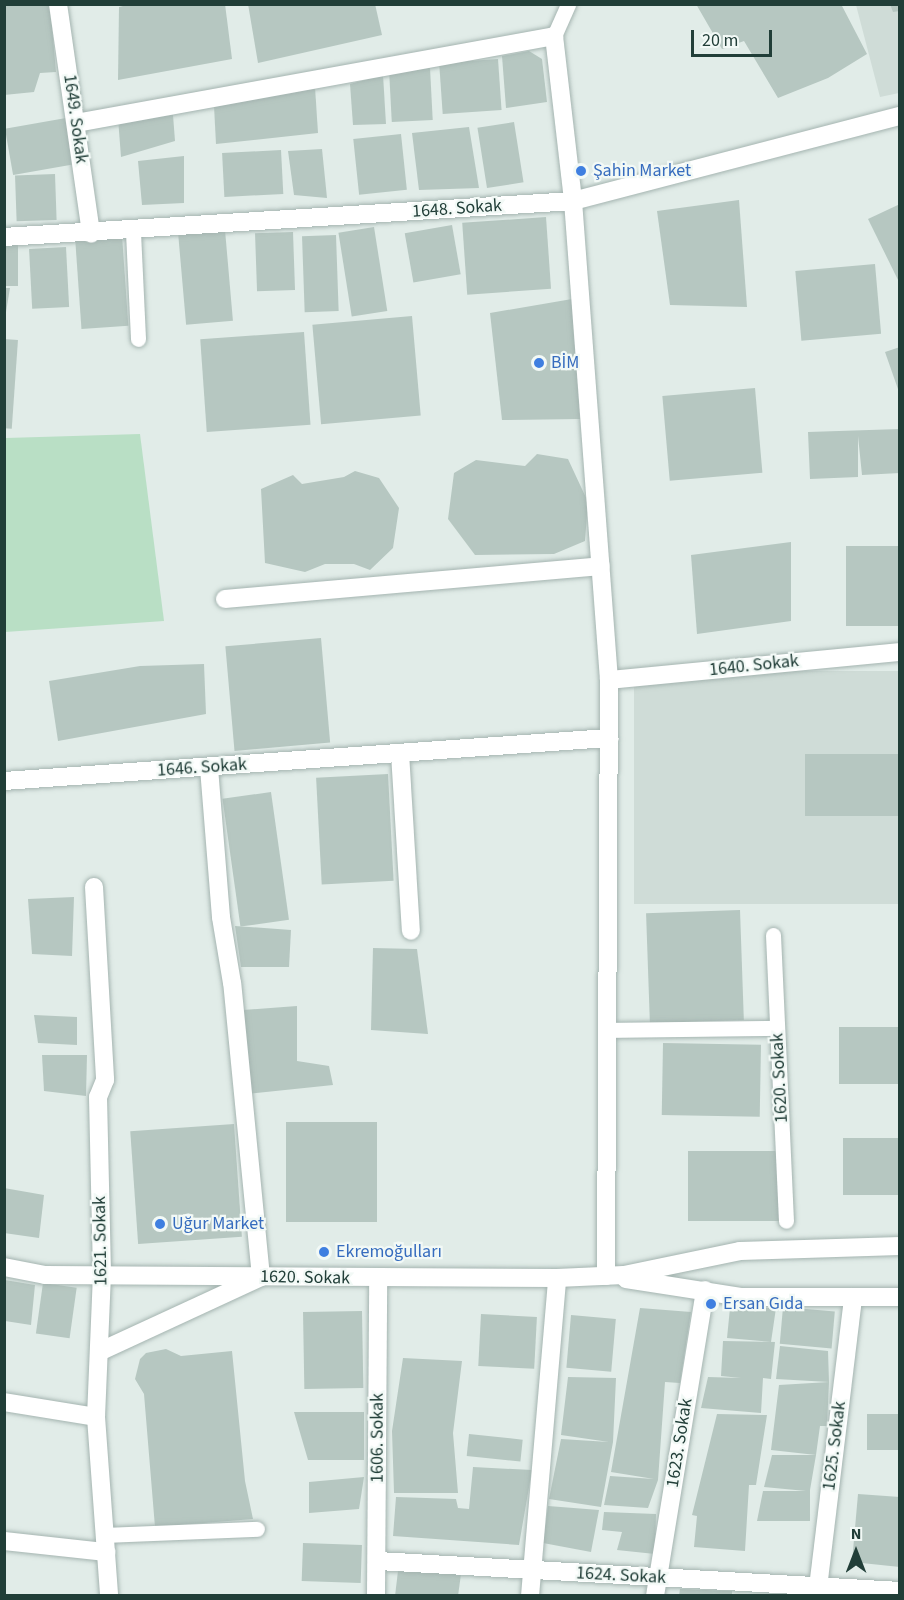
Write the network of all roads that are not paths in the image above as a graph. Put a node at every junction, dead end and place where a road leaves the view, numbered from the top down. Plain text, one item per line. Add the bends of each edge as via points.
1 (58, 4) edge
2 (568, 4) edge
3 (554, 36) junction
4 (900, 116) edge
5 (76, 123) junction
6 (573, 201) junction
7 (133, 232) junction
8 (91, 234) junction
9 (4, 237) edge
10 (138, 339) dead end
11 (601, 566) junction
12 (225, 599) dead end
13 (900, 652) edge
14 (609, 680) junction
15 (609, 738) junction
16 (400, 753) junction
17 (209, 768) junction
18 (4, 780) edge
19 (94, 887) dead end
20 (411, 931) dead end
21 (773, 935) dead end
22 (777, 1028) junction
23 (609, 1030) junction
24 (786, 1221) dead end
25 (900, 1246) edge
26 (4, 1267) edge
27 (102, 1274) junction
28 (261, 1276) junction
29 (606, 1276) junction
30 (557, 1278) junction
31 (378, 1280) junction
32 (705, 1290) junction
33 (854, 1297) junction
34 (900, 1297) edge
35 (101, 1351) junction
36 (4, 1402) edge
37 (96, 1417) junction
38 (257, 1529) dead end
39 (4, 1541) edge
40 (106, 1543) junction
41 (378, 1561) junction
42 (532, 1571) junction
43 (656, 1587) edge
44 (818, 1591) edge
45 (900, 1591) edge
46 (109, 1596) edge
47 (376, 1596) edge
48 (530, 1596) edge

1 - 5 street, 1649. Sokak
2 - 3 lane
3 - 5 street
3 - 6 street
4 - 6 street, 1648. Sokak
5 - 8 street, 1649. Sokak
6 - 7 street, 1648. Sokak
6 - 11 street
7 - 8 street, 1648. Sokak
7 - 10 lane
8 - 9 street, 1648. Sokak
11 - 12 street
11 - 14 street
13 - 14 street, 1640. Sokak
14 - 15 street
15 - 16 street, 1646. Sokak
15 - 23 street
16 - 17 street, 1646. Sokak
16 - 20 street
17 - 18 street, 1646. Sokak
17 - 28 street via 221,917 232,983
19 - 27 street, 1621. Sokak via 105,1080 98,1097
21 - 22 lane, 1620. Sokak
22 - 23 lane
22 - 24 lane, 1620. Sokak
23 - 29 street
25 - 29 street via 740,1251
26 - 27 street, 1620. Sokak via 45,1275
27 - 28 street, 1620. Sokak
27 - 35 street, 1621. Sokak
28 - 31 street, 1620. Sokak
28 - 35 street
29 - 30 street, 1620. Sokak
29 - 32 street
30 - 31 street, 1620. Sokak
30 - 42 street
31 - 41 street, 1606. Sokak
32 - 33 street via 741,1297
32 - 43 street, 1623. Sokak
33 - 34 street
33 - 44 street, 1625. Sokak
35 - 37 street, 1621. Sokak
36 - 37 street
37 - 40 street, 1621. Sokak
38 - 40 lane
39 - 40 street
40 - 46 street, 1621. Sokak
41 - 42 street, 1624. Sokak
41 - 47 street, 1606. Sokak
42 - 43 street, 1624. Sokak
42 - 48 street
43 - 44 street, 1624. Sokak
44 - 45 street, 1624. Sokak

